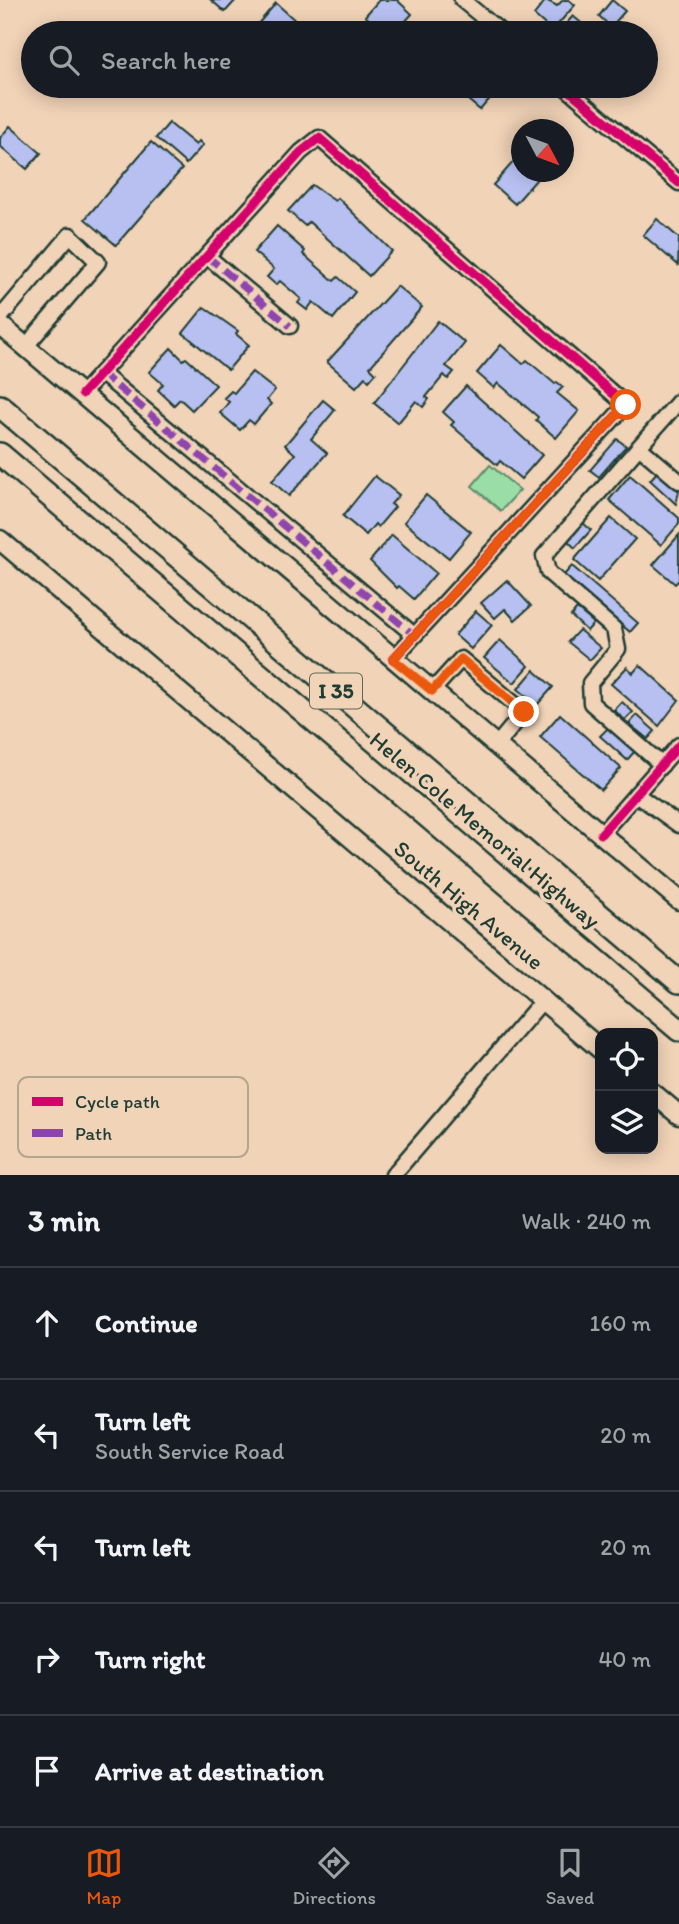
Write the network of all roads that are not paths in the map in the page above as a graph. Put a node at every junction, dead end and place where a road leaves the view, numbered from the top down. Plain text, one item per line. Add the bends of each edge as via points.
1 (463, 0) edge
2 (488, 21) edge
3 (578, 98) edge
4 (679, 183) edge
5 (207, 256) junction
6 (0, 318) edge
7 (0, 325) edge
8 (290, 326) dead end
9 (26, 346) junction
10 (101, 373) junction
11 (82, 394) junction
12 (679, 401) edge
13 (0, 406) edge
14 (639, 447) junction
15 (0, 454) edge
16 (679, 481) edge
17 (0, 540) edge
18 (414, 635) junction
19 (393, 659) junction
20 (432, 691) junction
21 (679, 745) edge
22 (496, 746) junction
23 (662, 765) junction
24 (636, 794) junction
25 (679, 824) edge
26 (601, 834) junction
27 (679, 900) edge
28 (679, 982) edge
29 (543, 1000) junction
30 (679, 1030) edge
31 (595, 1045) edge
32 (658, 1097) edge
33 (679, 1115) edge
34 (393, 1175) edge

1 - 2 street
3 - 4 street
5 - 8 street
5 - 10 street
5 - 18 street via 319,138 626,405
6 - 9 street via 69,235 98,262
7 - 9 main road
9 - 11 main road
10 - 11 street
10 - 18 street
11 - 19 main road
12 - 14 street
13 - 28 highway, Helen Cole Memorial Highway / I 35
14 - 16 street
14 - 23 street via 544,556 548,572 614,629 618,649 590,683 591,703
15 - 30 highway, Helen Cole Memorial Highway / I 35
17 - 29 main road, South High Avenue
18 - 19 street
19 - 20 main road
20 - 22 main road
20 - 22 street via 461,659 524,712
21 - 23 street
22 - 26 main road
23 - 24 street
24 - 25 street
24 - 26 street
26 - 27 main road
29 - 31 main road, South High Avenue
29 - 34 street
32 - 33 main road

